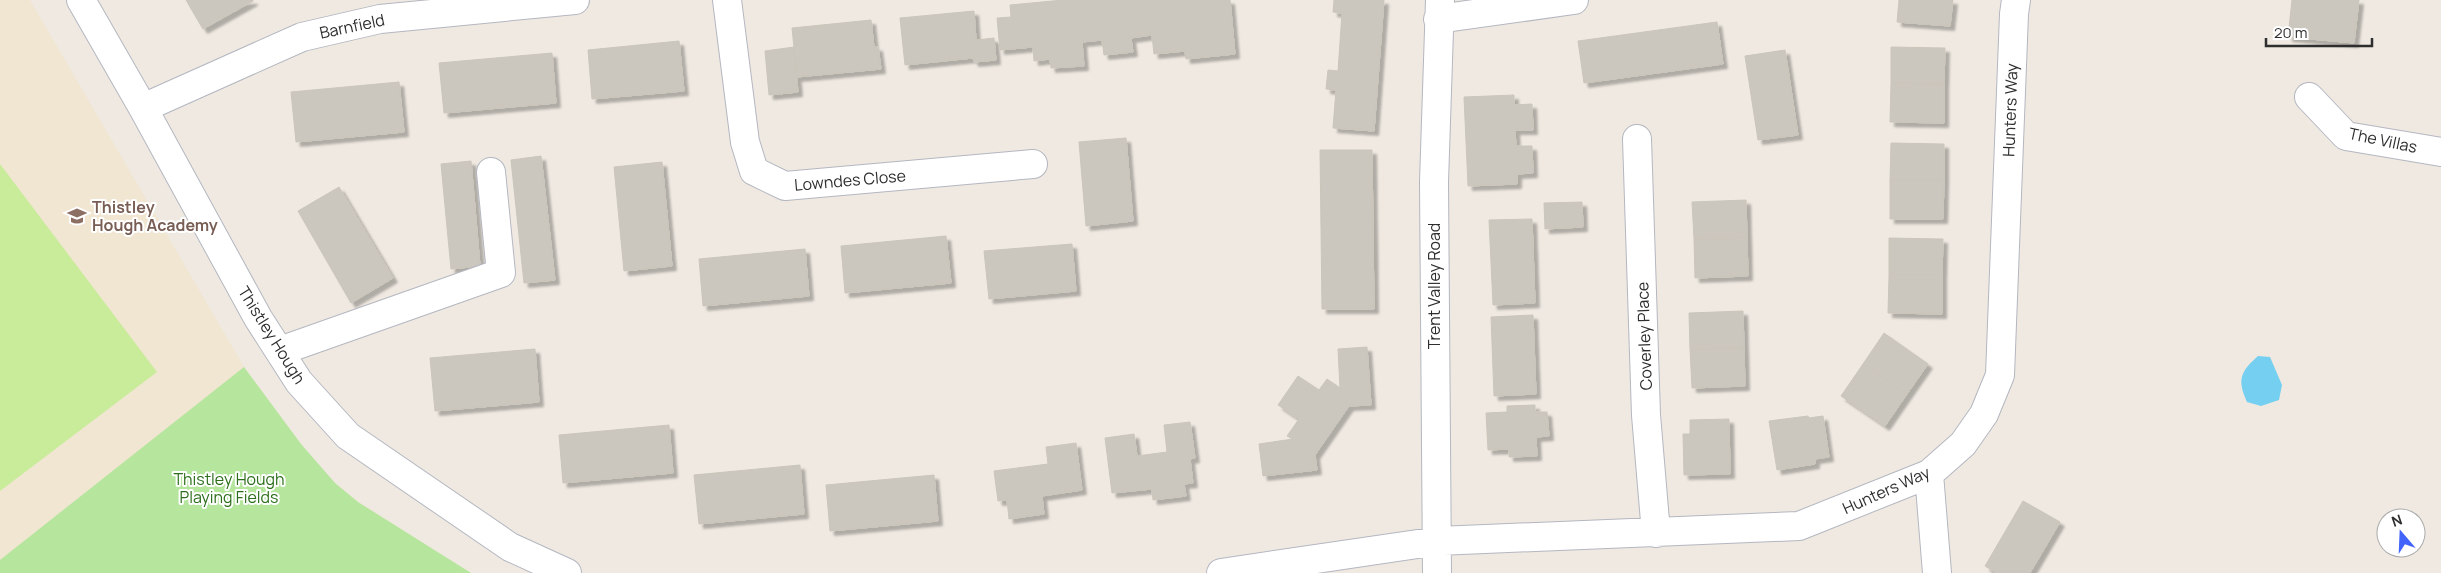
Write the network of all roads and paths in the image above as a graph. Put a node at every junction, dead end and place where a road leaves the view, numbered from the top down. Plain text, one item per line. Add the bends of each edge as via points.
1 (81, 0) edge
2 (575, 0) edge
3 (727, 0) edge
4 (1574, 0) edge
5 (2016, 0) edge
6 (1439, 10) edge
7 (2309, 97) dead end
8 (143, 108) junction
9 (1637, 139) dead end
10 (2441, 152) edge
11 (1033, 164) dead end
12 (491, 172) dead end
13 (280, 352) junction
14 (1929, 474) junction
15 (1656, 533) junction
16 (1438, 541) junction
17 (567, 573) edge
18 (1221, 573) edge
19 (1437, 573) edge
20 (1937, 573) edge

1 - 8 street, Thistley Hough
2 - 8 street, Barnfield via 380,19 302,37
3 - 11 street, Lowndes Close via 745,142 754,171 785,186
4 - 6 street
5 - 14 street, Hunters Way via 2000,376 1984,414 1963,444
6 - 16 street, Trent Valley Road via 1434,281
7 - 10 street, The Villas via 2346,136
8 - 13 street, Thistley Hough via 258,318
9 - 15 street, Coverley Place via 1646,415
12 - 13 street via 501,273
13 - 17 street, Thistley Hough via 299,382 348,436 510,547
14 - 15 street, Hunters Way via 1799,526
14 - 20 street
15 - 16 street, Hunters Way
16 - 18 street
16 - 19 street, Trent Valley Road

